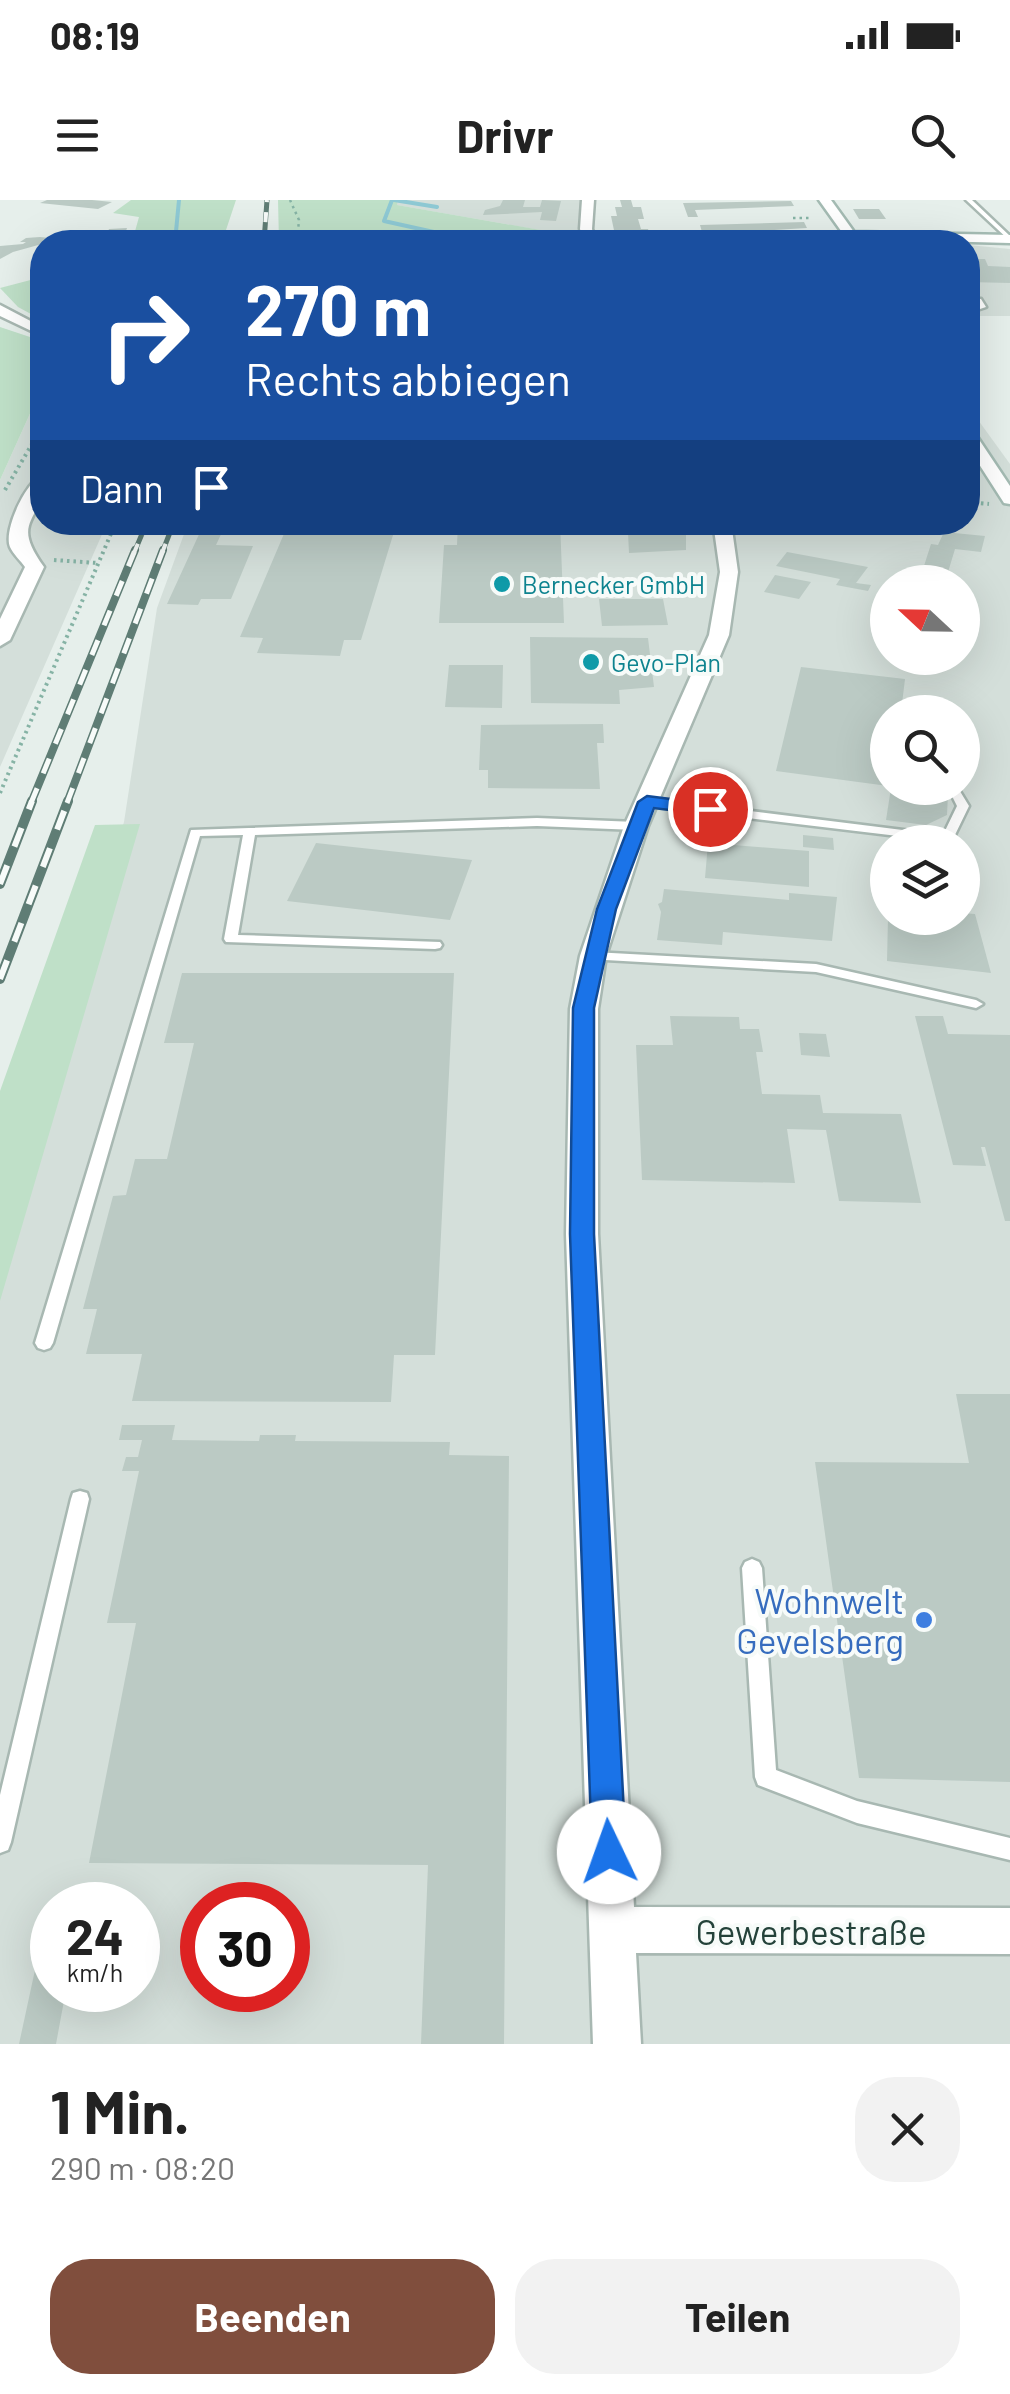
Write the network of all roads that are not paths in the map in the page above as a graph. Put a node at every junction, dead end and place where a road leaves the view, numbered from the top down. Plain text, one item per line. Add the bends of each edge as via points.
1 (588, 200) edge
2 (824, 200) edge
3 (970, 200) edge
4 (586, 230) edge
5 (844, 230) edge
6 (980, 239) edge
7 (1010, 239) edge
8 (0, 309) edge
9 (30, 327) edge
10 (980, 454) edge
11 (1010, 500) edge
12 (30, 504) edge
13 (724, 535) edge
14 (0, 640) edge
15 (962, 805) edge
16 (642, 814) junction
17 (250, 831) junction
18 (435, 945) dead end
19 (593, 956) junction
20 (976, 1004) dead end
21 (44, 1343) dead end
22 (80, 1499) dead end
23 (752, 1568) dead end
24 (0, 1842) edge
25 (1010, 1849) edge
26 (612, 1930) junction
27 (1010, 1932) edge
28 (617, 2044) edge

1 - 4 street
2 - 5 street
3 - 7 lane
6 - 7 street
8 - 9 street
10 - 11 street
12 - 14 street via 18,545 32,559 34,573
13 - 16 street via 729,572 719,636
15 - 16 lane via 947,839
16 - 17 lane
16 - 19 street
17 - 18 lane via 231,940
17 - 21 lane via 196,833
19 - 20 lane via 816,968
19 - 26 street via 584,1008 582,1234
22 - 24 lane
23 - 25 lane via 766,1777 857,1812
26 - 27 street, Gewerbestraße
26 - 28 street

